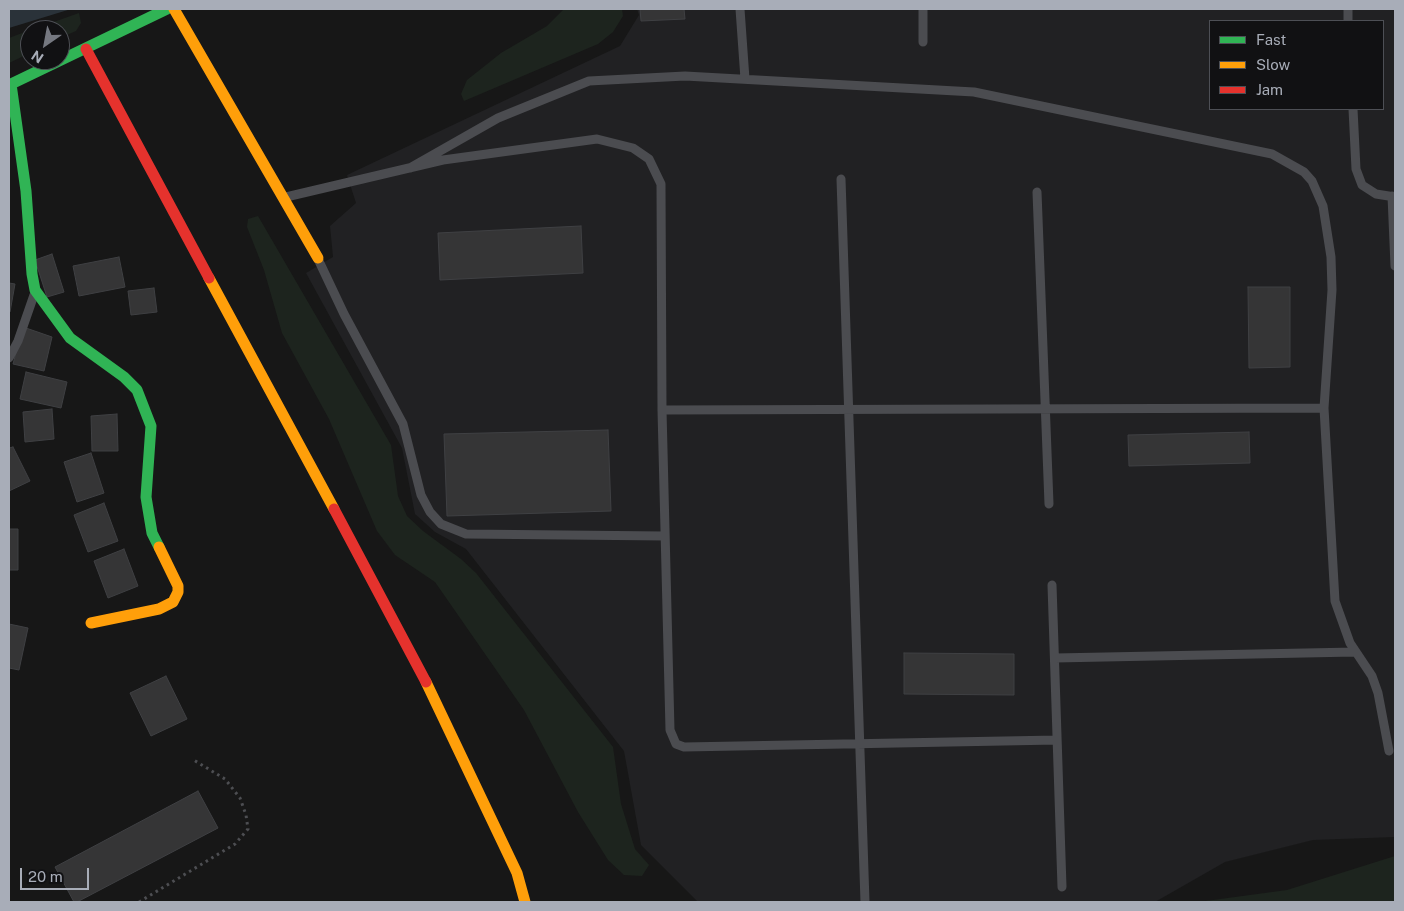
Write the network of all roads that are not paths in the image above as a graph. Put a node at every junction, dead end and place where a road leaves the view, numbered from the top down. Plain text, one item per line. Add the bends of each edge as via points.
1 (167, 9) edge
2 (174, 9) edge
3 (740, 9) edge
4 (923, 9) edge
5 (923, 42) dead end
6 (86, 49) junction
7 (744, 79) junction
8 (10, 84) edge
9 (1353, 110) edge
10 (410, 168) junction
11 (842, 179) dead end
12 (1037, 192) dead end
13 (283, 197) junction
14 (1394, 197) edge
15 (318, 258) joint
16 (1395, 266) edge
17 (35, 290) junction
18 (9, 358) edge
19 (1324, 408) junction
20 (849, 409) junction
21 (1046, 409) junction
22 (662, 410) junction
23 (1049, 504) dead end
24 (665, 536) junction
25 (1052, 585) dead end
26 (91, 622) dead end
27 (1355, 652) junction
28 (1055, 658) junction
29 (1057, 740) junction
30 (860, 742) junction
31 (1390, 751) dead end
32 (1062, 886) dead end
33 (525, 902) edge
34 (865, 902) edge

1 - 6 street
2 - 13 street
3 - 7 lane
4 - 5 lane
6 - 8 street
6 - 33 street via 416,662 517,874
7 - 10 lane via 685,76 590,81 498,118
7 - 19 lane via 974,92 1272,154 1304,172 1312,181 1323,206 1331,257 1332,290
8 - 17 street via 26,191
9 - 14 lane via 1356,169 1362,186 1376,194
10 - 13 lane
10 - 22 lane via 443,160 597,139 633,148 650,159 662,184
11 - 20 lane
12 - 21 lane
13 - 15 street
14 - 16 lane
15 - 24 lane via 403,424 422,495 430,512 441,524 466,534
17 - 18 lane
17 - 26 street via 70,338 137,390 151,426 146,497 152,533 174,574 178,592 173,602 159,609
19 - 21 lane
19 - 27 lane via 1335,601
20 - 21 lane
20 - 22 lane
20 - 30 lane
21 - 23 lane
22 - 24 lane
24 - 30 lane via 670,730 676,744 684,747
25 - 28 lane
27 - 28 lane
27 - 31 lane via 1372,676
28 - 29 lane
29 - 30 lane
29 - 32 lane
30 - 34 lane

